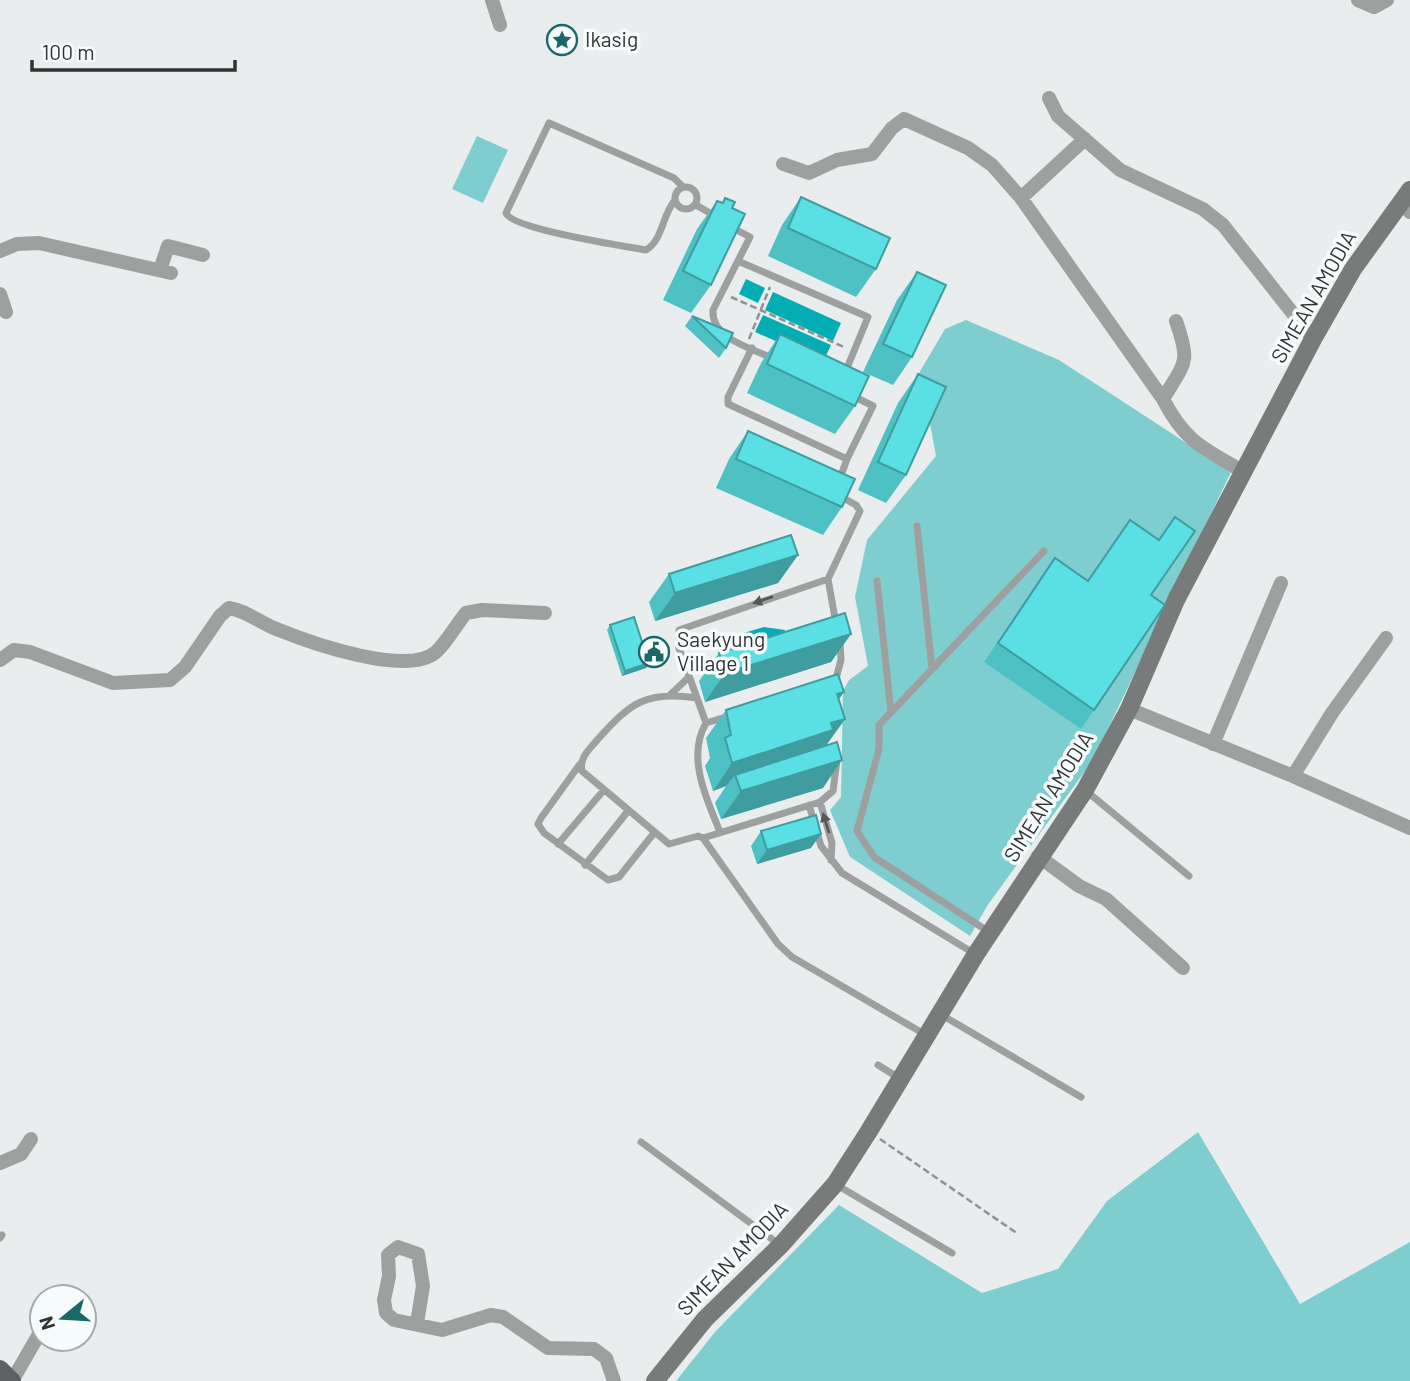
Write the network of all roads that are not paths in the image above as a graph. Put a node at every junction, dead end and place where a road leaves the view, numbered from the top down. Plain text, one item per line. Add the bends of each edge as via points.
1 (492, 0) edge
2 (1358, 0) edge
3 (1387, 0) edge
4 (500, 24) dead end
5 (1049, 98) dead end
6 (1085, 139) junction
7 (783, 164) dead end
8 (683, 187) junction
9 (1021, 198) junction
10 (675, 200) junction
11 (1407, 201) edge
12 (696, 205) junction
13 (0, 251) edge
14 (203, 255) dead end
15 (738, 261) junction
16 (0, 294) edge
17 (6, 312) dead end
18 (1176, 321) dead end
19 (1313, 339) junction
20 (749, 347) junction
21 (786, 365) edge
22 (843, 377) edge
23 (838, 389) edge
24 (1163, 399) junction
25 (847, 458) junction
26 (1244, 472) junction
27 (917, 526) dead end
28 (1044, 551) dead end
29 (828, 579) junction
30 (877, 580) dead end
31 (1282, 583) dead end
32 (545, 614) dead end
33 (1387, 638) dead end
34 (0, 660) edge
35 (932, 669) junction
36 (689, 677) junction
37 (834, 683) junction
38 (821, 687) edge
39 (834, 692) edge
40 (671, 694) junction
41 (697, 698) junction
42 (1129, 709) junction
43 (742, 712) edge
44 (891, 712) junction
45 (706, 723) junction
46 (836, 743) edge
47 (1213, 744) junction
48 (838, 757) junction
49 (824, 761) edge
50 (580, 764) junction
51 (1293, 776) junction
52 (1085, 790) junction
53 (603, 791) junction
54 (720, 795) dead end
55 (706, 799) junction
56 (820, 802) junction
57 (809, 805) junction
58 (628, 811) junction
59 (1410, 828) edge
60 (720, 832) junction
61 (654, 833) junction
62 (703, 838) junction
63 (558, 844) junction
64 (1038, 856) junction
65 (831, 861) junction
66 (585, 865) junction
67 (1189, 876) dead end
68 (989, 933) junction
69 (976, 954) junction
70 (1183, 968) dead end
71 (939, 1014) junction
72 (926, 1035) junction
73 (878, 1065) dead end
74 (900, 1078) junction
75 (1081, 1097) dead end
76 (31, 1139) dead end
77 (641, 1142) dead end
78 (0, 1163) edge
79 (835, 1184) junction
80 (781, 1245) junction
81 (952, 1253) dead end
82 (417, 1323) junction
83 (28, 1348) edge
84 (6, 1377) edge
85 (614, 1381) edge
86 (655, 1381) edge

1 - 4 street
2 - 3 street via 1374,7
5 - 6 street via 1058,116
6 - 9 street
6 - 19 street via 1120,170 1203,209 1223,225
7 - 9 street via 809,173 837,160 872,154 904,119 968,148 992,165
8 - 10 lane
8 - 10 lane via 674,178 548,123 506,213 512,221 538,230 646,250
8 - 12 lane via 697,194
9 - 24 street
10 - 12 lane via 684,209
11 - 19 street, SIMEAN AMODIA via 1353,270
12 - 15 lane via 750,237
13 - 14 street via 39,243 166,271 168,246
15 - 20 lane via 713,310 713,321 718,331
15 - 22 lane via 868,317
16 - 17 street
18 - 24 street via 1186,360
19 - 26 street, SIMEAN AMODIA
20 - 21 lane
20 - 25 lane via 728,404
23 - 25 lane via 873,406
24 - 26 street via 1177,426 1195,444
25 - 29 lane via 835,488 838,496 860,511
26 - 42 street, SIMEAN AMODIA via 1176,600
27 - 35 lane
28 - 35 lane
29 -> 36 lane via 678,631
29 - 37 lane via 841,660
30 - 44 lane
31 - 47 street
32 - 34 street via 466,613 435,653 417,660 373,659 277,630 242,610 229,608 170,680 113,683 14,650
33 - 51 street
35 - 44 lane
36 - 40 lane
36 - 41 lane
37 - 38 lane
37 - 39 lane
40 - 41 lane
40 - 50 lane via 624,710
41 - 45 lane
42 - 47 street
42 - 52 street, SIMEAN AMODIA
43 - 45 lane
44 - 68 lane via 879,725 879,749 857,831 874,857
45 - 55 lane via 700,732 699,750 700,787
46 - 48 lane
47 - 51 street
48 - 49 lane
48 - 56 lane via 834,790
50 - 53 lane
50 - 63 lane via 538,824
51 - 59 street
52 - 64 street, SIMEAN AMODIA
52 - 67 lane
53 - 58 lane
53 - 63 lane
54 - 55 lane
55 - 60 lane
56 - 57 lane
65 -> 56 lane via 832,843
57 - 60 lane
57 - 65 lane via 821,846
58 - 61 lane
58 - 66 lane
60 - 62 lane
61 - 62 lane via 669,844
61 - 66 lane via 618,877 601,878
62 - 72 lane via 792,957
63 - 66 lane
64 - 68 street, SIMEAN AMODIA
64 - 70 street via 1106,899
65 - 69 lane via 842,873
68 - 69 street, SIMEAN AMODIA
69 - 71 street, SIMEAN AMODIA
71 - 72 street, SIMEAN AMODIA
71 - 75 lane
72 - 74 street, SIMEAN AMODIA
73 - 74 lane
74 - 79 street, SIMEAN AMODIA
76 - 78 street via 21,1154
77 - 80 lane
79 - 80 street, SIMEAN AMODIA
79 - 81 lane
80 - 86 street, SIMEAN AMODIA via 705,1319
82 - 82 street via 423,1286 418,1254 398,1247 387,1255 386,1313 399,1323
82 - 85 street via 442,1330 491,1315 503,1317 548,1348 594,1349 606,1359
83 - 84 street

